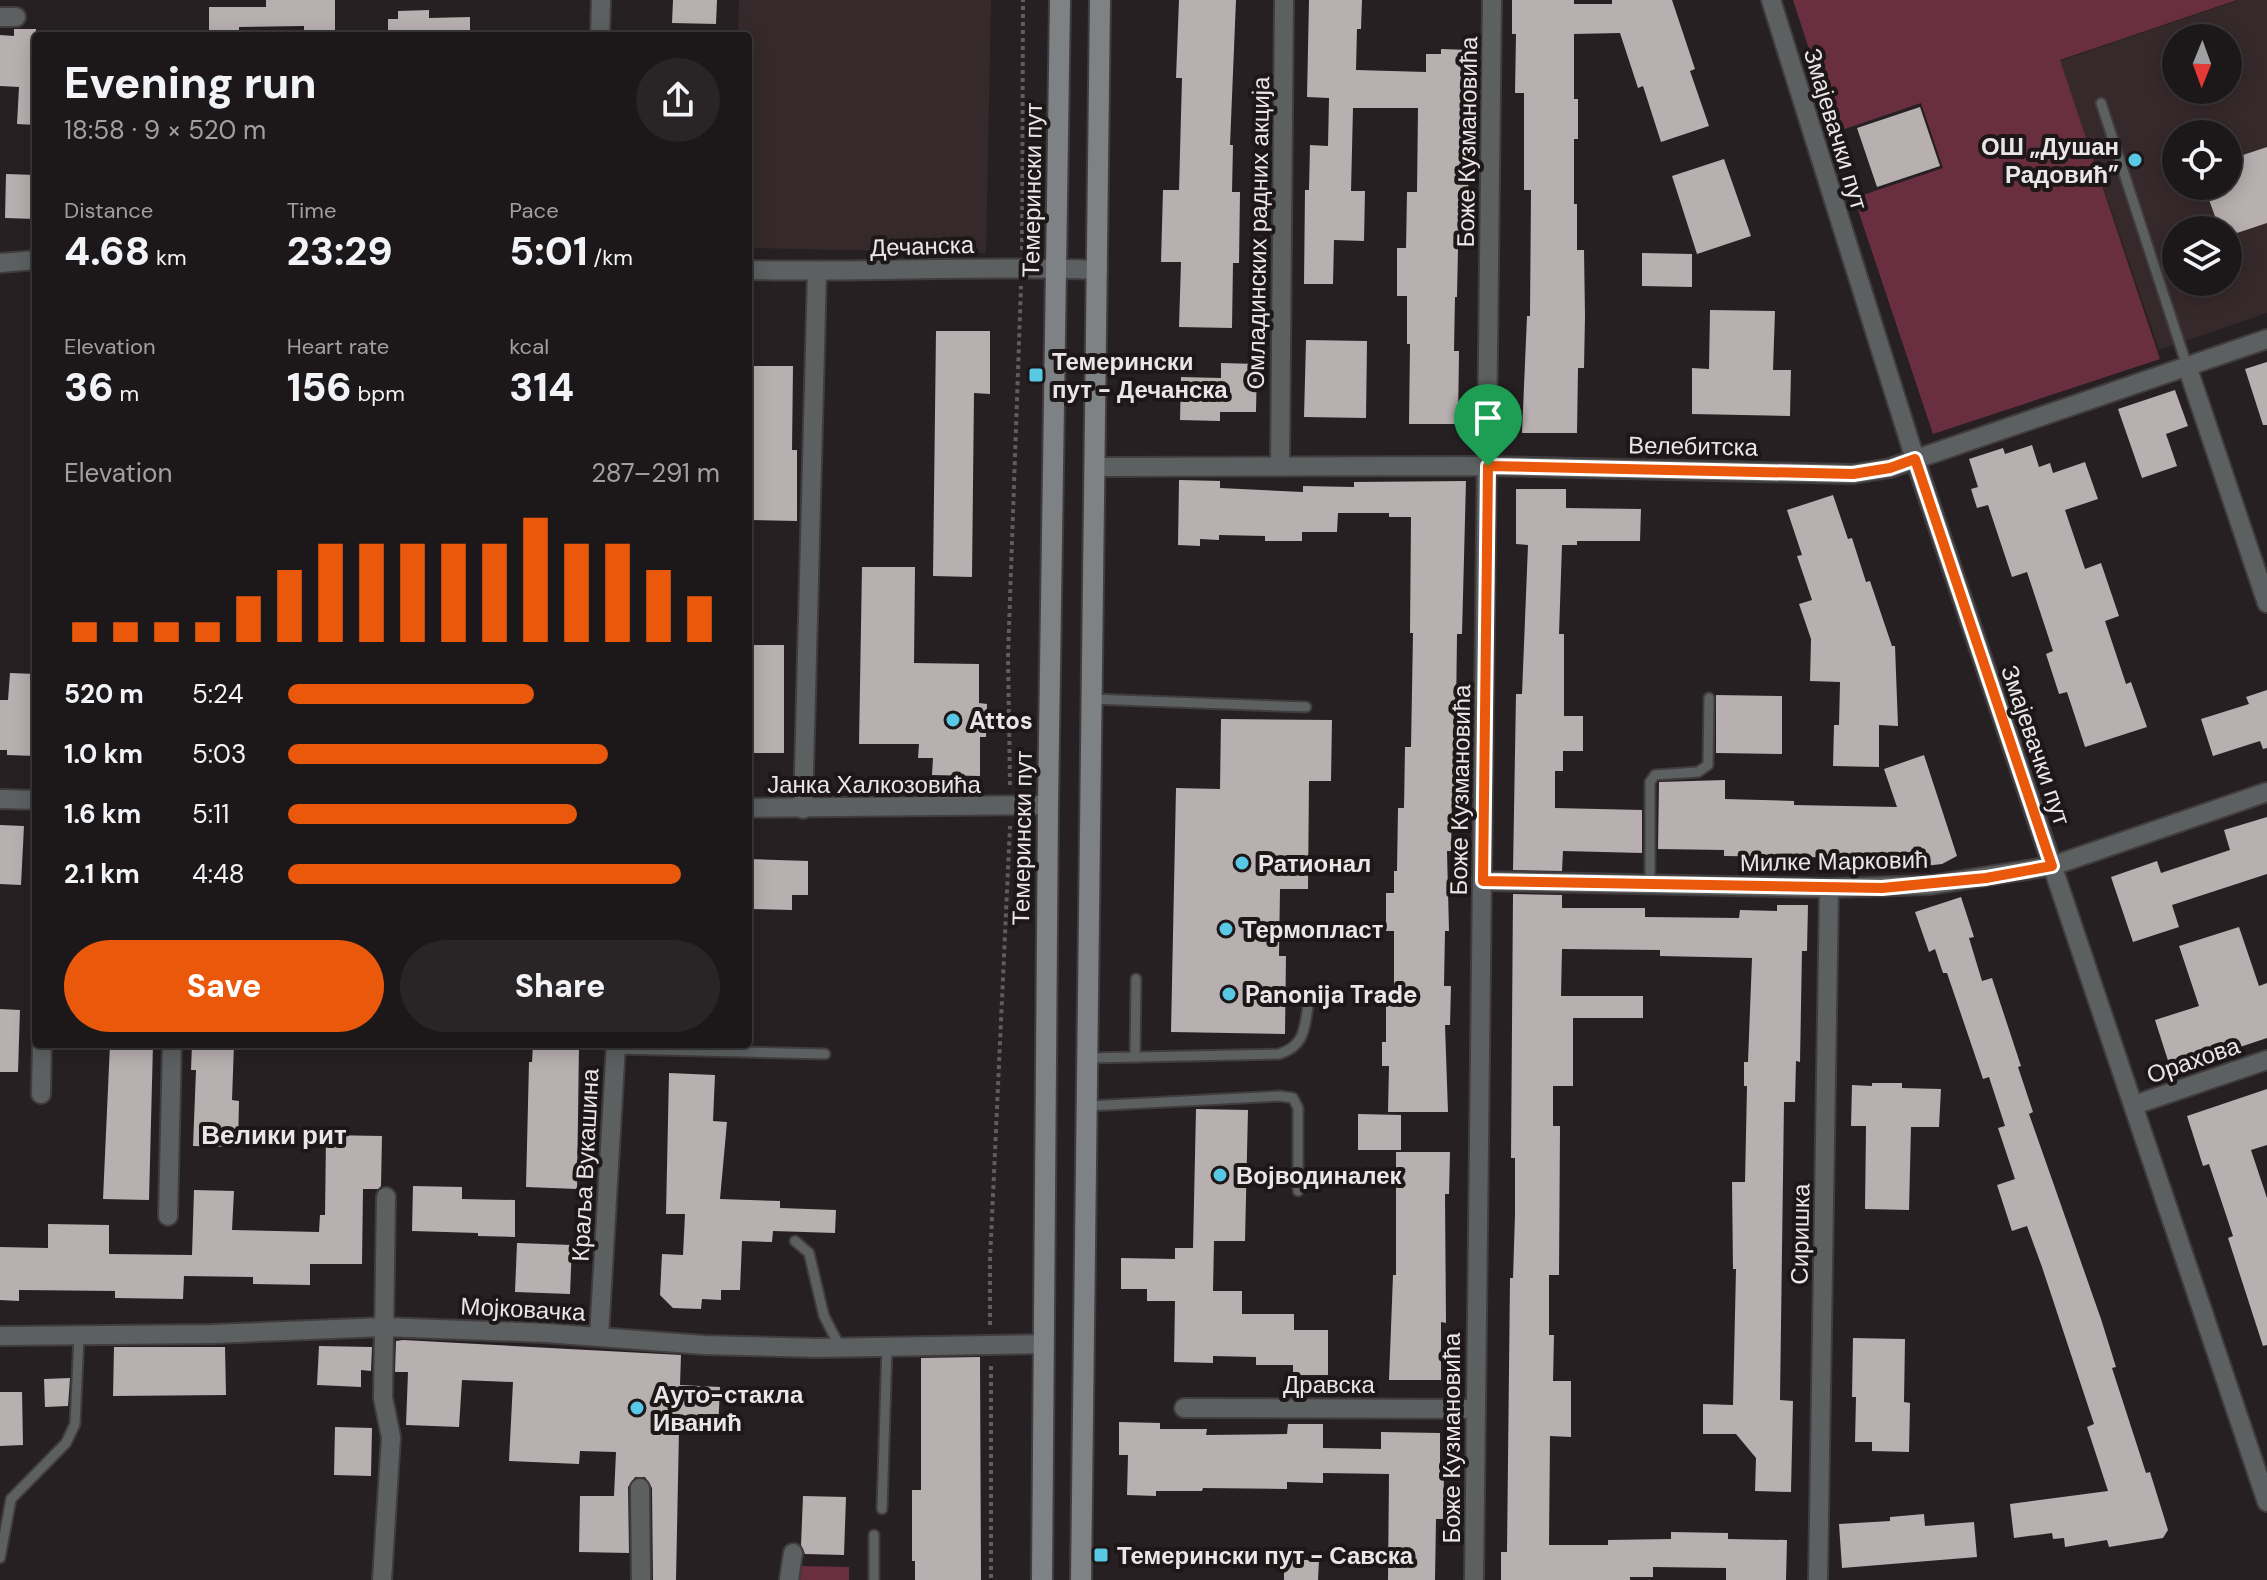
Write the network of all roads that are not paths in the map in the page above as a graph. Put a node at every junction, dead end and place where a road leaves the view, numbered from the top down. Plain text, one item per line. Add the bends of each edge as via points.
1 (601, 0) edge
2 (1060, 0) edge
3 (1100, 0) edge
4 (1284, 0) edge
5 (1492, 0) edge
6 (1771, 0) edge
7 (600, 32) edge
8 (2101, 103) dead end
9 (32, 260) edge
10 (0, 263) edge
11 (1057, 268) junction
12 (752, 270) edge
13 (1098, 270) junction
14 (817, 271) junction
15 (2267, 339) edge
16 (2187, 366) junction
17 (1915, 459) junction
18 (1280, 466) junction
19 (1488, 466) junction
20 (1095, 467) junction
21 (2267, 603) edge
22 (1709, 698) dead end
23 (1092, 699) junction
24 (1306, 707) dead end
25 (2267, 792) edge
26 (0, 799) edge
27 (32, 800) edge
28 (1048, 805) junction
29 (752, 808) edge
30 (803, 809) junction
31 (2052, 866) junction
32 (1483, 881) junction
33 (1650, 885) junction
34 (1829, 888) junction
35 (1136, 979) dead end
36 (1309, 1000) dead end
37 (42, 1048) edge
38 (172, 1048) edge
39 (616, 1048) edge
40 (646, 1048) edge
41 (825, 1054) dead end
42 (1135, 1057) junction
43 (1088, 1058) junction
44 (2267, 1060) edge
45 (41, 1094) dead end
46 (2134, 1105) junction
47 (1088, 1106) junction
48 (1298, 1191) dead end
49 (386, 1197) dead end
50 (168, 1216) dead end
51 (795, 1241) dead end
52 (384, 1327) junction
53 (79, 1334) junction
54 (0, 1336) edge
55 (599, 1337) junction
56 (1043, 1344) junction
57 (887, 1346) junction
58 (840, 1347) junction
59 (1184, 1408) dead end
60 (1474, 1409) junction
61 (640, 1488) dead end
62 (2267, 1502) edge
63 (882, 1509) dead end
64 (874, 1535) dead end
65 (793, 1553) dead end
66 (0, 1558) edge
67 (382, 1580) edge
68 (641, 1580) edge
69 (789, 1580) edge
70 (874, 1580) edge
71 (1042, 1580) edge
72 (1081, 1580) edge
73 (1474, 1580) edge
74 (1818, 1580) edge

1 - 7 street
2 - 11 main road, Темерински пут
3 - 13 main road
4 - 18 street, Омладинских радних акција
5 - 19 street, Боже Кузмановића
6 - 17 street, Змајевачки пут
8 - 16 lane
9 - 10 street
11 - 13 street, Дечанска
11 - 14 street, Дечанска
11 - 28 main road, Темерински пут
12 - 14 street, Дечанска
13 - 20 main road
14 - 30 street
15 - 16 street, Велебитска
16 - 17 street, Велебитска
16 - 21 street
17 - 19 street, Велебитска via 1853,474
17 - 31 street, Змајевачки пут
18 - 19 street, Велебитска
18 - 20 street, Велебитска
19 - 32 street, Боже Кузмановића
20 - 23 main road
22 - 33 lane via 1708,765 1698,772 1655,775 1650,782
23 - 24 lane
23 - 43 main road
25 - 31 street, Милке Марковић
26 - 27 street
28 - 30 street, Јанка Халкозовића
28 - 56 main road, Темерински пут
29 - 30 street, Јанка Халкозовића
31 - 34 street, Милке Марковић via 1930,885
31 - 46 street, Змајевачки пут
32 - 33 street, Милке Марковић
32 - 60 street, Боже Кузмановића
33 - 34 street, Милке Марковић
34 - 74 street, Сиришка
35 - 42 lane
36 - 42 lane via 1300,1043 1293,1050
37 - 45 street
38 - 50 street
39 - 55 street, Краља Вукашина
40 - 41 lane
42 - 43 lane
43 - 47 main road
44 - 46 street, Орахова
46 - 62 street, Змајевачки пут
47 - 48 lane via 1293,1098 1298,1108
47 - 72 main road
49 - 52 street
51 - 58 lane via 809,1253 824,1316
52 - 53 street, Мојковачка
52 - 55 street, Мојковачка
52 - 67 street via 383,1398 391,1437
53 - 54 street, Мојковачка
53 - 66 lane via 75,1424 66,1443 11,1499
55 - 58 street, Мојковачка
56 - 57 street, Мојковачка
56 - 71 main road, Темерински пут
57 - 58 street, Мојковачка
57 - 63 lane
59 - 60 street, Дравска
60 - 73 street, Боже Кузмановића
61 - 68 street
64 - 70 lane
65 - 69 street

